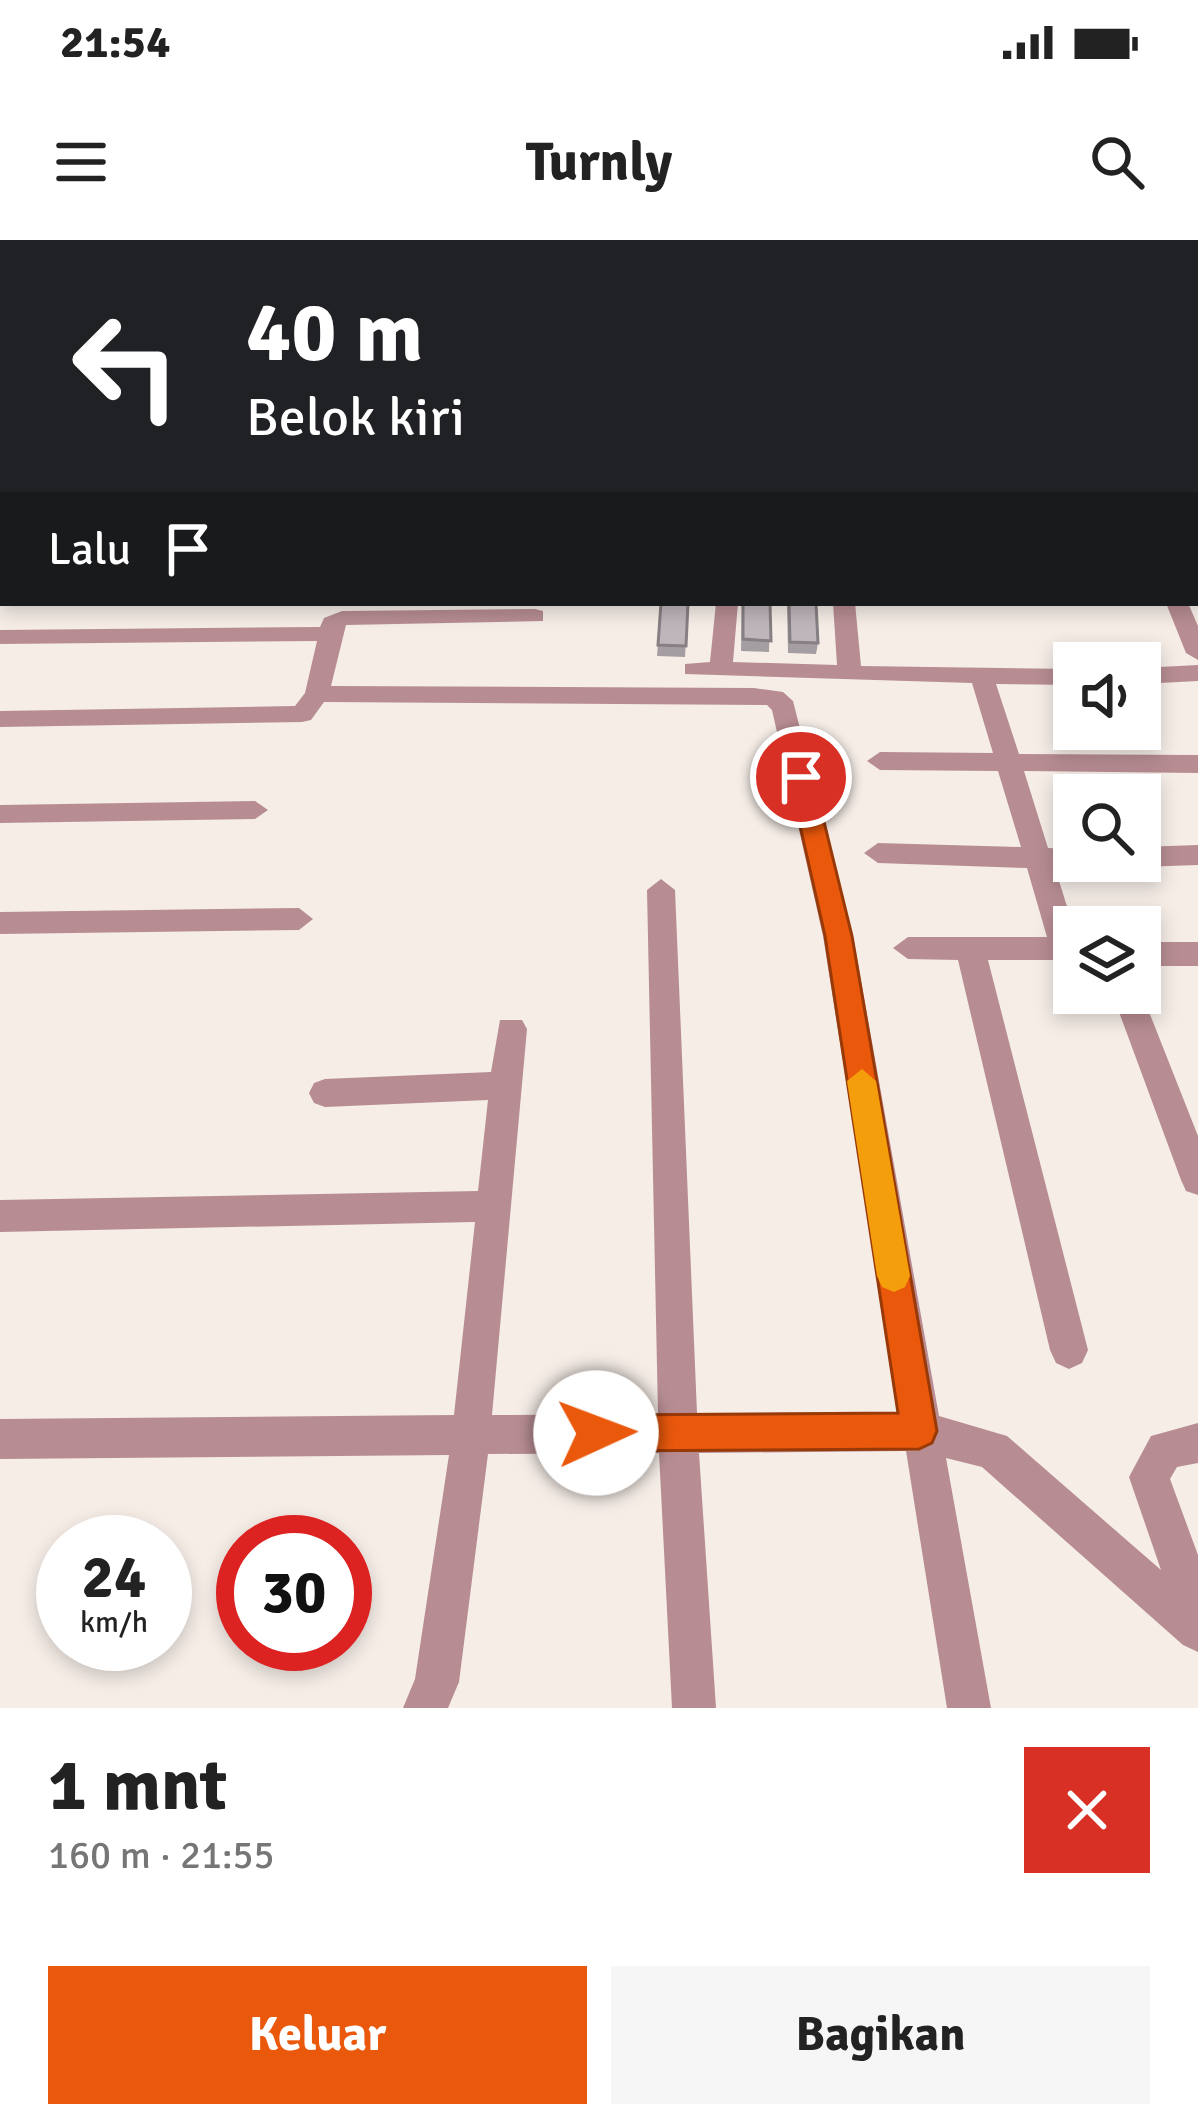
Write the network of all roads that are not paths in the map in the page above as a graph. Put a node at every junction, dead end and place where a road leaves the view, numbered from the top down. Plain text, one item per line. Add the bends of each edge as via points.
1 (727, 606) edge
2 (844, 606) edge
3 (1178, 606) edge
4 (535, 616) dead end
5 (329, 634) junction
6 (0, 637) edge
7 (1198, 653) edge
8 (693, 669) dead end
9 (721, 669) junction
10 (1198, 673) edge
11 (850, 675) junction
12 (1161, 675) edge
13 (982, 676) junction
14 (1053, 677) edge
15 (316, 694) junction
16 (0, 719) edge
17 (880, 761) dead end
18 (1005, 764) junction
19 (1198, 764) edge
20 (254, 809) dead end
21 (0, 814) edge
22 (878, 853) dead end
23 (1198, 855) edge
24 (1161, 856) edge
25 (1036, 860) junction
26 (1053, 860) edge
27 (661, 890) dead end
28 (1053, 906) edge
29 (299, 919) dead end
30 (0, 923) edge
31 (908, 948) dead end
32 (970, 948) junction
33 (1053, 948) edge
34 (1161, 954) edge
35 (1198, 954) edge
36 (1139, 1014) edge
37 (511, 1029) dead end
38 (507, 1085) junction
39 (1182, 1091) edge
40 (325, 1093) dead end
41 (1198, 1180) edge
42 (493, 1206) junction
43 (0, 1216) edge
44 (1069, 1350) dead end
45 (678, 1431) junction
46 (919, 1431) junction
47 (471, 1436) junction
48 (0, 1439) edge
49 (1198, 1443) edge
50 (1198, 1613) edge
51 (1198, 1630) edge
52 (425, 1708) edge
53 (694, 1708) edge
54 (969, 1708) edge

1 - 9 street
2 - 11 street
3 - 7 street
4 - 5 street via 342,618
5 - 6 street
5 - 15 street
8 - 9 street
9 - 11 street
10 - 12 street
11 - 13 street
13 - 14 street
13 - 18 street
15 - 16 street via 302,714
15 - 46 street via 754,696 784,707 838,936
17 - 18 street
18 - 19 street
18 - 25 street
20 - 21 street
22 - 25 street
23 - 24 street
25 - 26 street
25 - 28 street
27 - 45 street
29 - 30 street
31 - 32 street
32 - 33 street
32 - 44 street
34 - 35 street
36 - 39 street
37 - 38 street
38 - 40 street
38 - 42 street
39 - 41 street
42 - 43 street
42 - 47 street
45 - 46 street
45 - 47 street
45 - 53 street
46 - 51 street via 993,1450
46 - 54 street
47 - 48 street
47 - 52 street via 437,1682
49 - 50 street via 1165,1450 1149,1477

